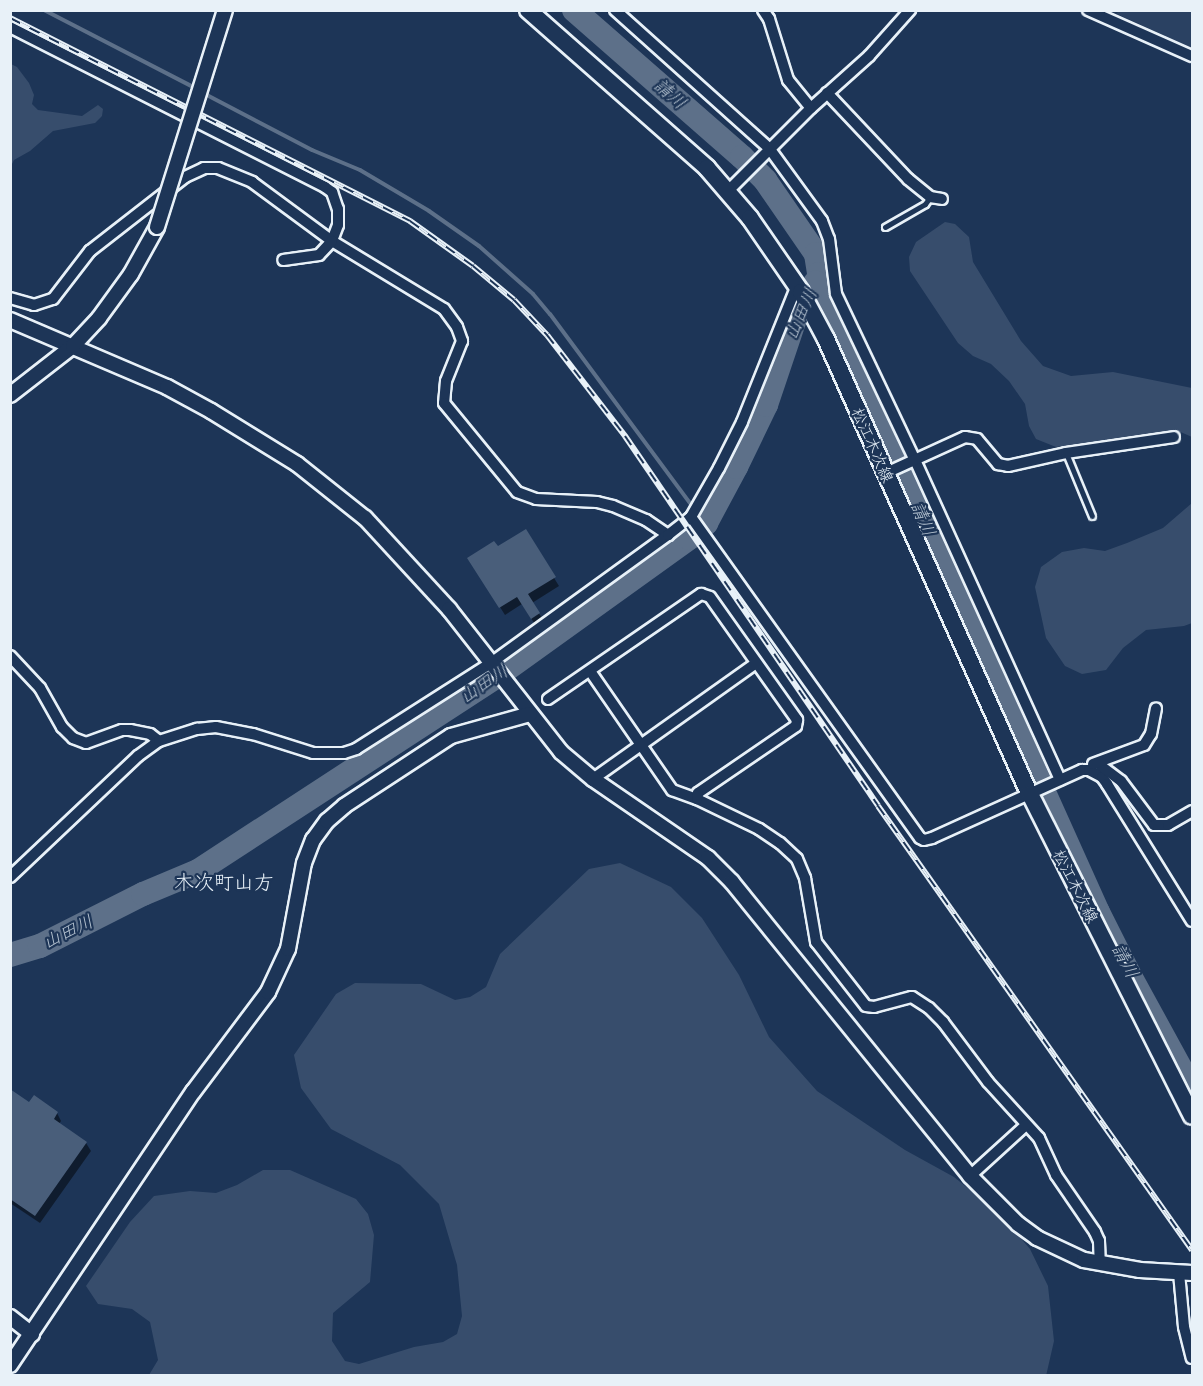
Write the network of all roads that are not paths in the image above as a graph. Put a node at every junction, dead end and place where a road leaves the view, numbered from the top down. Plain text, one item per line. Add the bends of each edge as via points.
1 (225, 10) edge
2 (528, 10) edge
3 (615, 10) edge
4 (763, 10) edge
5 (910, 10) edge
6 (1088, 10) edge
7 (10, 27) edge
8 (1192, 56) edge
9 (827, 93) junction
10 (811, 108) junction
11 (767, 150) junction
12 (728, 191) junction
13 (936, 198) joint
14 (885, 227) dead end
15 (332, 241) junction
16 (283, 260) dead end
17 (799, 289) junction
18 (10, 298) edge
19 (10, 320) edge
20 (73, 346) junction
21 (10, 394) edge
22 (1174, 437) dead end
23 (1066, 453) junction
24 (914, 460) junction
25 (890, 471) junction
26 (1092, 516) dead end
27 (694, 520) junction
28 (668, 535) junction
29 (10, 656) edge
30 (756, 663) junction
31 (496, 670) junction
32 (590, 671) junction
33 (548, 699) dead end
34 (1156, 708) dead end
35 (530, 714) junction
36 (159, 741) junction
37 (641, 745) junction
38 (1097, 763) junction
39 (1082, 770) junction
40 (593, 779) junction
41 (1060, 780) junction
42 (1030, 794) junction
43 (697, 798) junction
44 (1192, 811) edge
45 (10, 877) edge
46 (1192, 921) edge
47 (1192, 1116) edge
48 (1026, 1125) junction
49 (970, 1176) junction
50 (1100, 1264) junction
51 (1186, 1273) edge
52 (10, 1317) edge
53 (32, 1334) junction
54 (1192, 1358) edge
55 (10, 1365) edge

1 - 20 street, bridge via 157,227 117,296
2 - 12 main road, 松江木次線 via 685,146
3 - 11 street
4 - 10 street via 788,81
5 - 9 street via 869,56
6 - 8 street
7 - 15 street via 325,187 332,192 338,209
9 - 10 street
9 - 13 street via 899,171
10 - 11 street
11 - 12 street
11 - 24 street via 827,230 836,294
12 - 17 main road, 松江木次線
13 - 14 lane
15 - 16 street via 319,255
15 - 18 street via 252,182 218,168 204,168 185,177 90,251 48,302 28,304
15 - 28 street via 444,309 452,318 462,341 446,381 444,404 517,492 536,499 613,506 654,524
17 - 25 main road, 松江木次線
17 - 27 street via 742,422
19 - 20 street
20 - 21 street
20 - 31 street via 167,387 297,464 365,518 400,554
22 - 23 street
23 - 24 street via 1022,465 1001,466 977,439 965,437
23 - 26 lane
24 - 25 street
24 - 41 street
25 - 42 main road, 松江木次線
27 - 28 street
27 - 42 street via 920,838 932,838
28 - 31 street
29 - 36 street via 40,688 62,727 73,738 86,743 130,730 150,734
30 - 32 street via 710,597 701,594
30 - 37 street
30 - 43 street via 797,720 796,726 698,793
31 - 35 street
31 - 36 street via 344,753 313,753 216,727
32 - 33 street
32 - 37 street
34 - 38 street via 1151,734 1144,745
35 - 40 street via 561,752
35 - 53 street via 451,736 327,821 313,840 304,863 288,949 268,992 193,1092
36 - 45 street via 138,756
37 - 40 street
37 - 43 street via 672,789
38 - 39 street
38 - 44 street via 1121,781 1154,825 1168,825
39 - 41 street
39 - 46 street via 1095,772 1107,784
40 - 49 street via 683,839 732,882
41 - 42 street
42 - 47 main road, 松江木次線
43 - 48 street via 759,829 791,851 805,878 816,942 866,1006 906,997 921,1001 943,1022
48 - 49 street
48 - 50 street via 1039,1138 1056,1175 1095,1232
49 - 50 street via 1002,1210 1037,1238 1063,1252
50 - 51 street
51 - 54 street via 1184,1327
52 - 53 street
53 - 55 street

